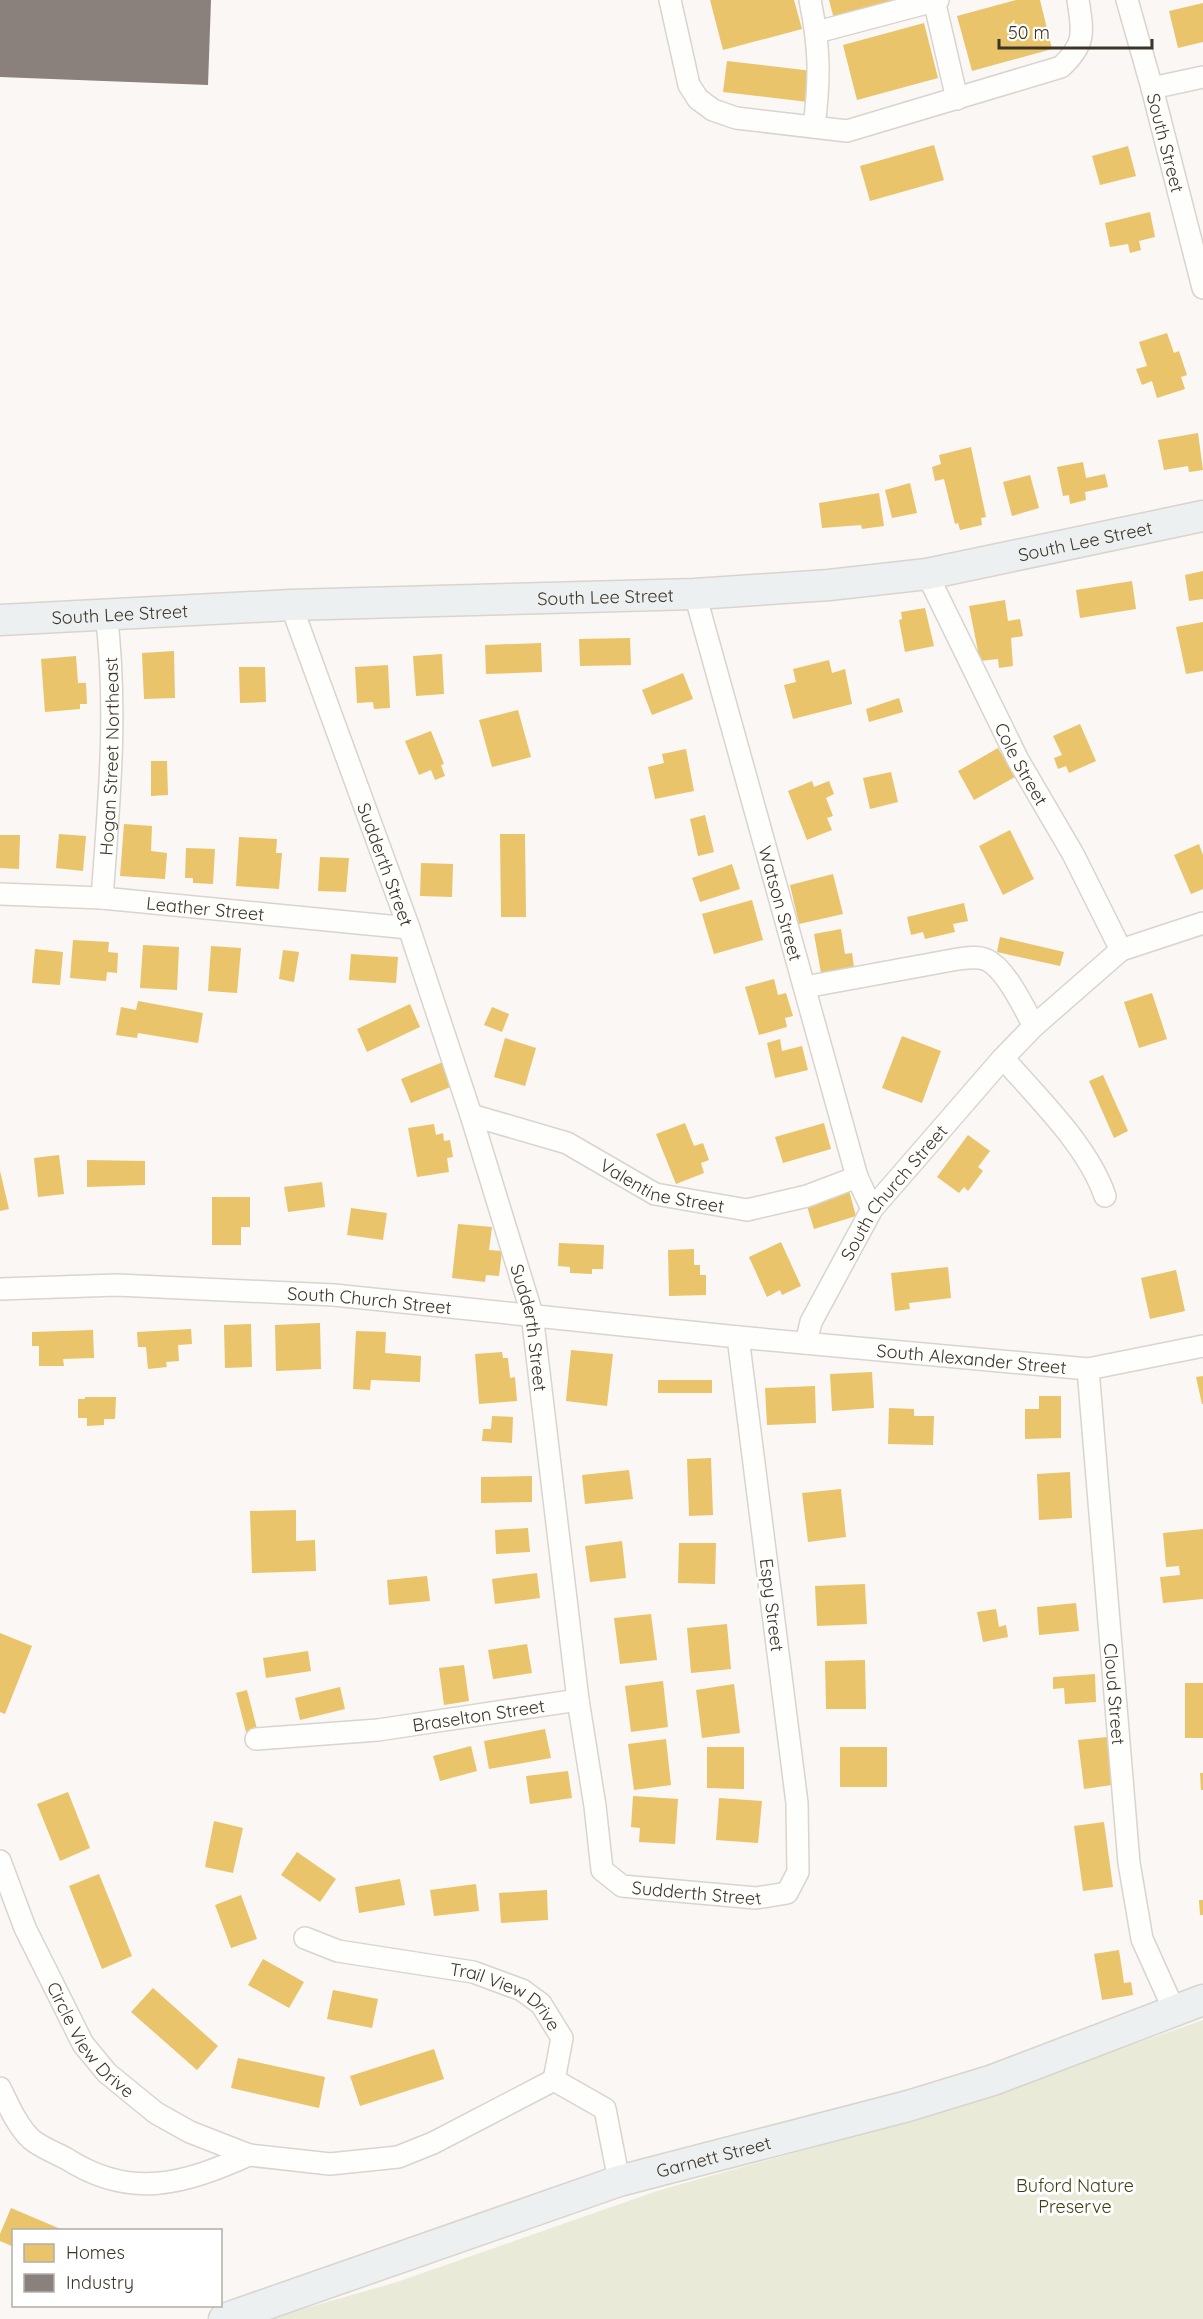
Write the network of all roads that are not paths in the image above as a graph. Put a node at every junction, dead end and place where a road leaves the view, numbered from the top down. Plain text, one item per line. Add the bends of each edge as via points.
1 (670, 0) edge
2 (810, 0) edge
3 (936, 0) edge
4 (1078, 0) edge
5 (1127, 0) edge
6 (817, 32) junction
7 (1203, 77) edge
8 (1152, 88) junction
9 (957, 99) junction
10 (814, 127) junction
11 (1203, 288) edge
12 (1203, 516) edge
13 (927, 574) junction
14 (695, 594) junction
15 (291, 605) junction
16 (106, 614) junction
17 (0, 620) edge
18 (0, 894) edge
19 (102, 898) junction
20 (1203, 923) edge
21 (409, 928) junction
22 (1121, 950) junction
23 (806, 987) junction
24 (1034, 1026) junction
25 (1003, 1058) junction
26 (471, 1115) junction
27 (857, 1177) junction
28 (1105, 1197) dead end
29 (872, 1209) junction
30 (0, 1288) edge
31 (532, 1314) junction
32 (738, 1337) junction
33 (806, 1343) junction
34 (1203, 1346) edge
35 (1088, 1369) junction
36 (578, 1700) junction
37 (256, 1739) dead end
38 (0, 1861) edge
39 (798, 1872) joint
40 (305, 1938) dead end
41 (1203, 2000) edge
42 (1174, 2010) junction
43 (554, 2080) junction
44 (0, 2088) edge
45 (249, 2155) junction
46 (619, 2181) junction
47 (224, 2319) edge

1 - 10 street via 689,85 698,99 713,110 736,118
2 - 6 street
3 - 6 street
3 - 9 street
4 - 9 street via 1080,42 1074,55 1060,67
5 - 8 street, South Street
6 - 10 street via 820,74
7 - 8 street
8 - 11 street, South Street
9 - 10 street via 847,131
12 - 13 street, South Lee Street
13 - 14 street, South Lee Street
13 - 22 street, Cole Street via 1018,760 1073,854
14 - 15 street, South Lee Street
14 - 23 street, Watson Street
15 - 16 street, South Lee Street
15 - 21 street, Sudderth Street
16 - 17 street, South Lee Street
16 - 19 street, Hogan Street Northeast via 112,702
18 - 19 street, Leather Street
19 - 21 street, Leather Street
20 - 22 street
21 - 26 street, Sudderth Street
22 - 24 street
23 - 24 street via 981,958 1002,975
23 - 27 street, Watson Street
24 - 25 street
25 - 28 street via 1058,1120 1099,1180
25 - 29 street, South Church Street
26 - 27 street, Valentine Street via 567,1143 655,1194 747,1210 807,1196
26 - 31 street, Sudderth Street
27 - 29 street, Watson Street
29 - 33 street, South Church Street via 811,1322
30 - 31 street, South Church Street via 117,1285 334,1295
31 - 32 street, South Church Street
31 - 36 street, Sudderth Street
32 - 33 street, South Alexander Street
32 - 39 street, Espy Street via 797,1803
33 - 35 street, South Alexander Street
34 - 35 street, South Alexander Street
35 - 42 street, Cloud Street via 1130,1863 1143,1939
36 - 37 street, Braselton Street via 378,1730
36 - 39 street, Sudderth Street via 602,1870 622,1886 756,1898 787,1893
38 - 45 street, Circle View Drive via 25,1928 83,2044 107,2073 156,2113 190,2132
40 - 43 street, Trail View Drive via 338,1951 473,1972 522,1990 541,2004 562,2038
41 - 42 street, Garnett Street
42 - 46 street, Garnett Street via 993,2080
43 - 45 street, Circle View Drive via 398,2157 330,2164
43 - 46 street via 605,2109
44 - 45 street, Circle View Drive via 31,2139 105,2180 136,2185 183,2181
46 - 47 street, Garnett Street

